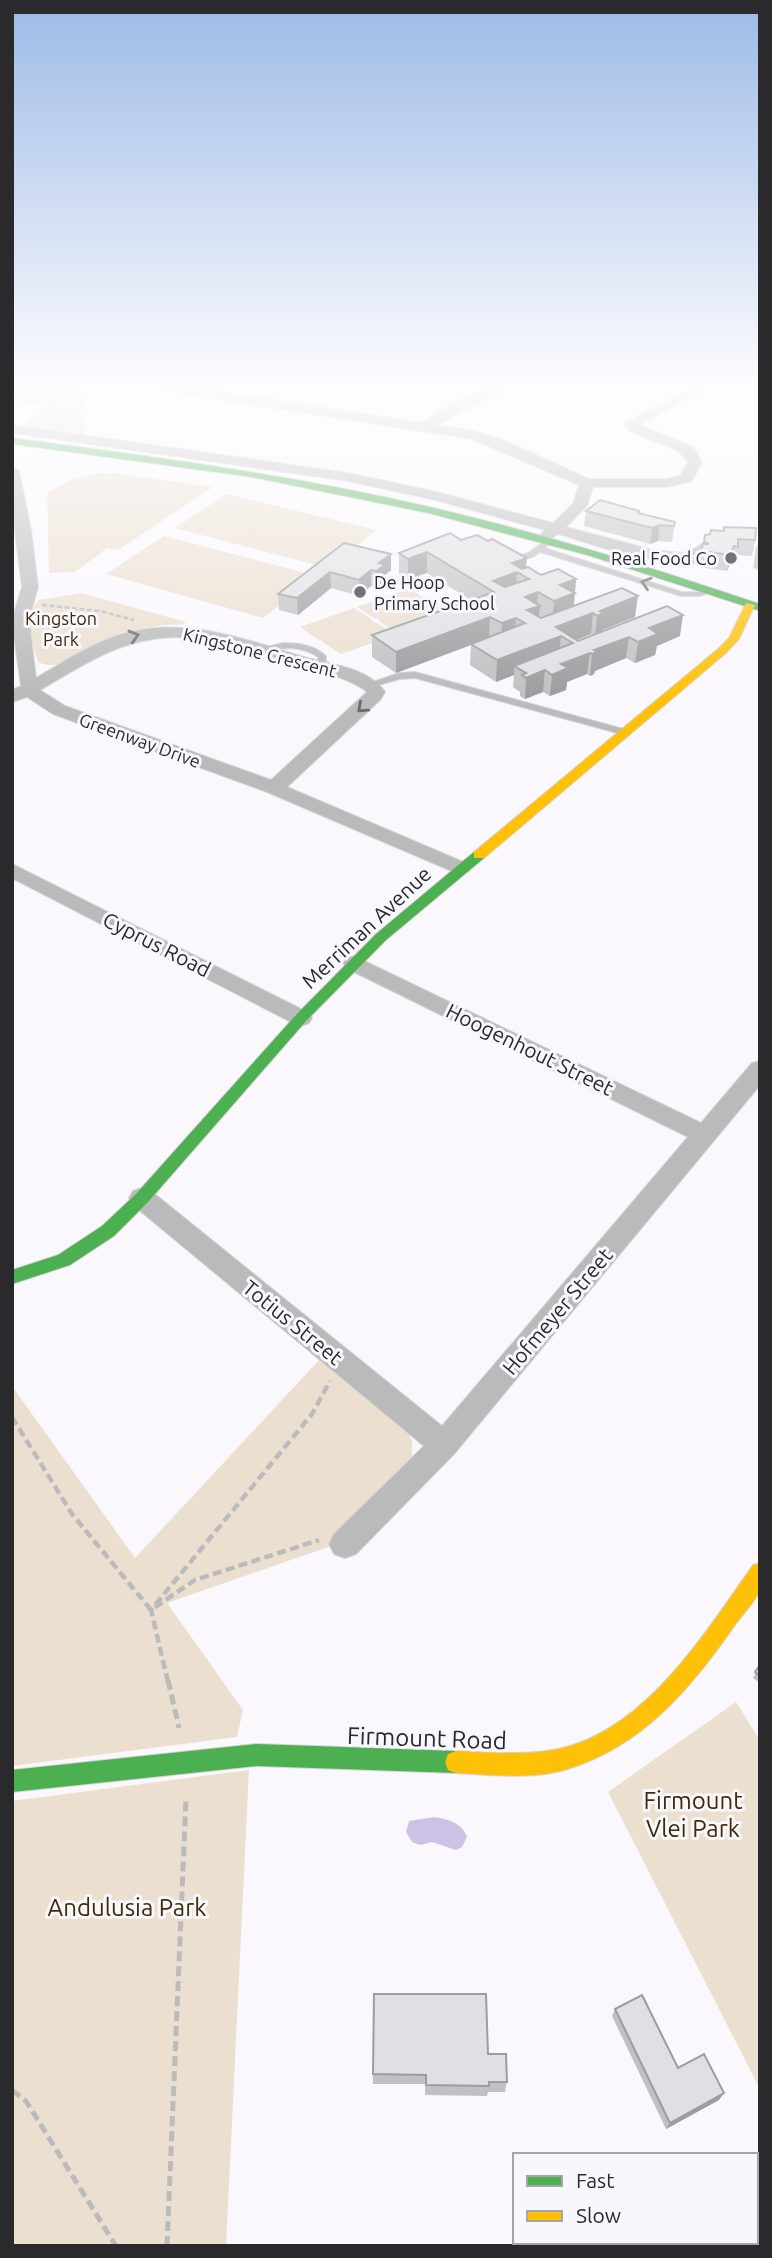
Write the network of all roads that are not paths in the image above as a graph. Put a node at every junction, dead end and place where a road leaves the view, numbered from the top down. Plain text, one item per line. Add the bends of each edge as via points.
1 (14, 487) edge
2 (316, 487) edge
3 (397, 487) edge
4 (586, 487) edge
5 (18, 529) edge
6 (724, 535) edge
7 (547, 540) junction
8 (760, 548) edge
9 (677, 556) joint
10 (500, 557) edge
11 (758, 567) dead end
12 (19, 605) edge
13 (755, 607) edge
14 (371, 684) junction
15 (29, 688) junction
16 (12, 697) edge
17 (624, 732) junction
18 (274, 788) junction
19 (461, 868) junction
20 (12, 870) edge
21 (354, 963) junction
22 (301, 1018) junction
23 (760, 1069) edge
24 (705, 1135) junction
25 (142, 1198) junction
26 (12, 1277) edge
27 (444, 1445) junction
28 (345, 1544) road end
29 (760, 1572) edge
30 (749, 1611) edge
31 (12, 1781) edge

1 - 5 street
2 - 7 street
3 - 7 street via 437,496
4 - 7 street via 580,506
5 - 12 street via 30,587
6 - 9 lane via 692,554
7 - 9 street
7 - 10 lane via 524,557
7 - 13 street
8 - 11 lane
12 - 15 street
13 - 17 street, Merriman Avenue via 729,645
15 -> 14 street, Kingstone Crescent via 116,642 173,630 335,668
14 - 17 lane via 415,676
14 -> 18 street via 376,692 371,700
15 - 16 street, Kingstone Crescent
15 - 18 street, Greenway Drive via 59,710
17 - 19 street, Merriman Avenue
18 - 19 street, Greenway Drive
19 - 21 street, Merriman Avenue
20 - 22 street, Cyprus Road
21 - 22 street, Merriman Avenue
21 - 24 street, Hoogenhout Street
22 - 25 street, Merriman Avenue
23 - 24 street, Hofmeyer Street
24 - 27 street, Hofmeyer Street
25 - 26 street, Merriman Avenue via 85,1248 41,1270
25 - 27 street, Totius Street
27 - 28 street, Hofmeyer Street
29 - 30 street, Firmount Road
30 - 31 street, Firmount Road via 656,1704 616,1735 565,1761 505,1764 257,1755

